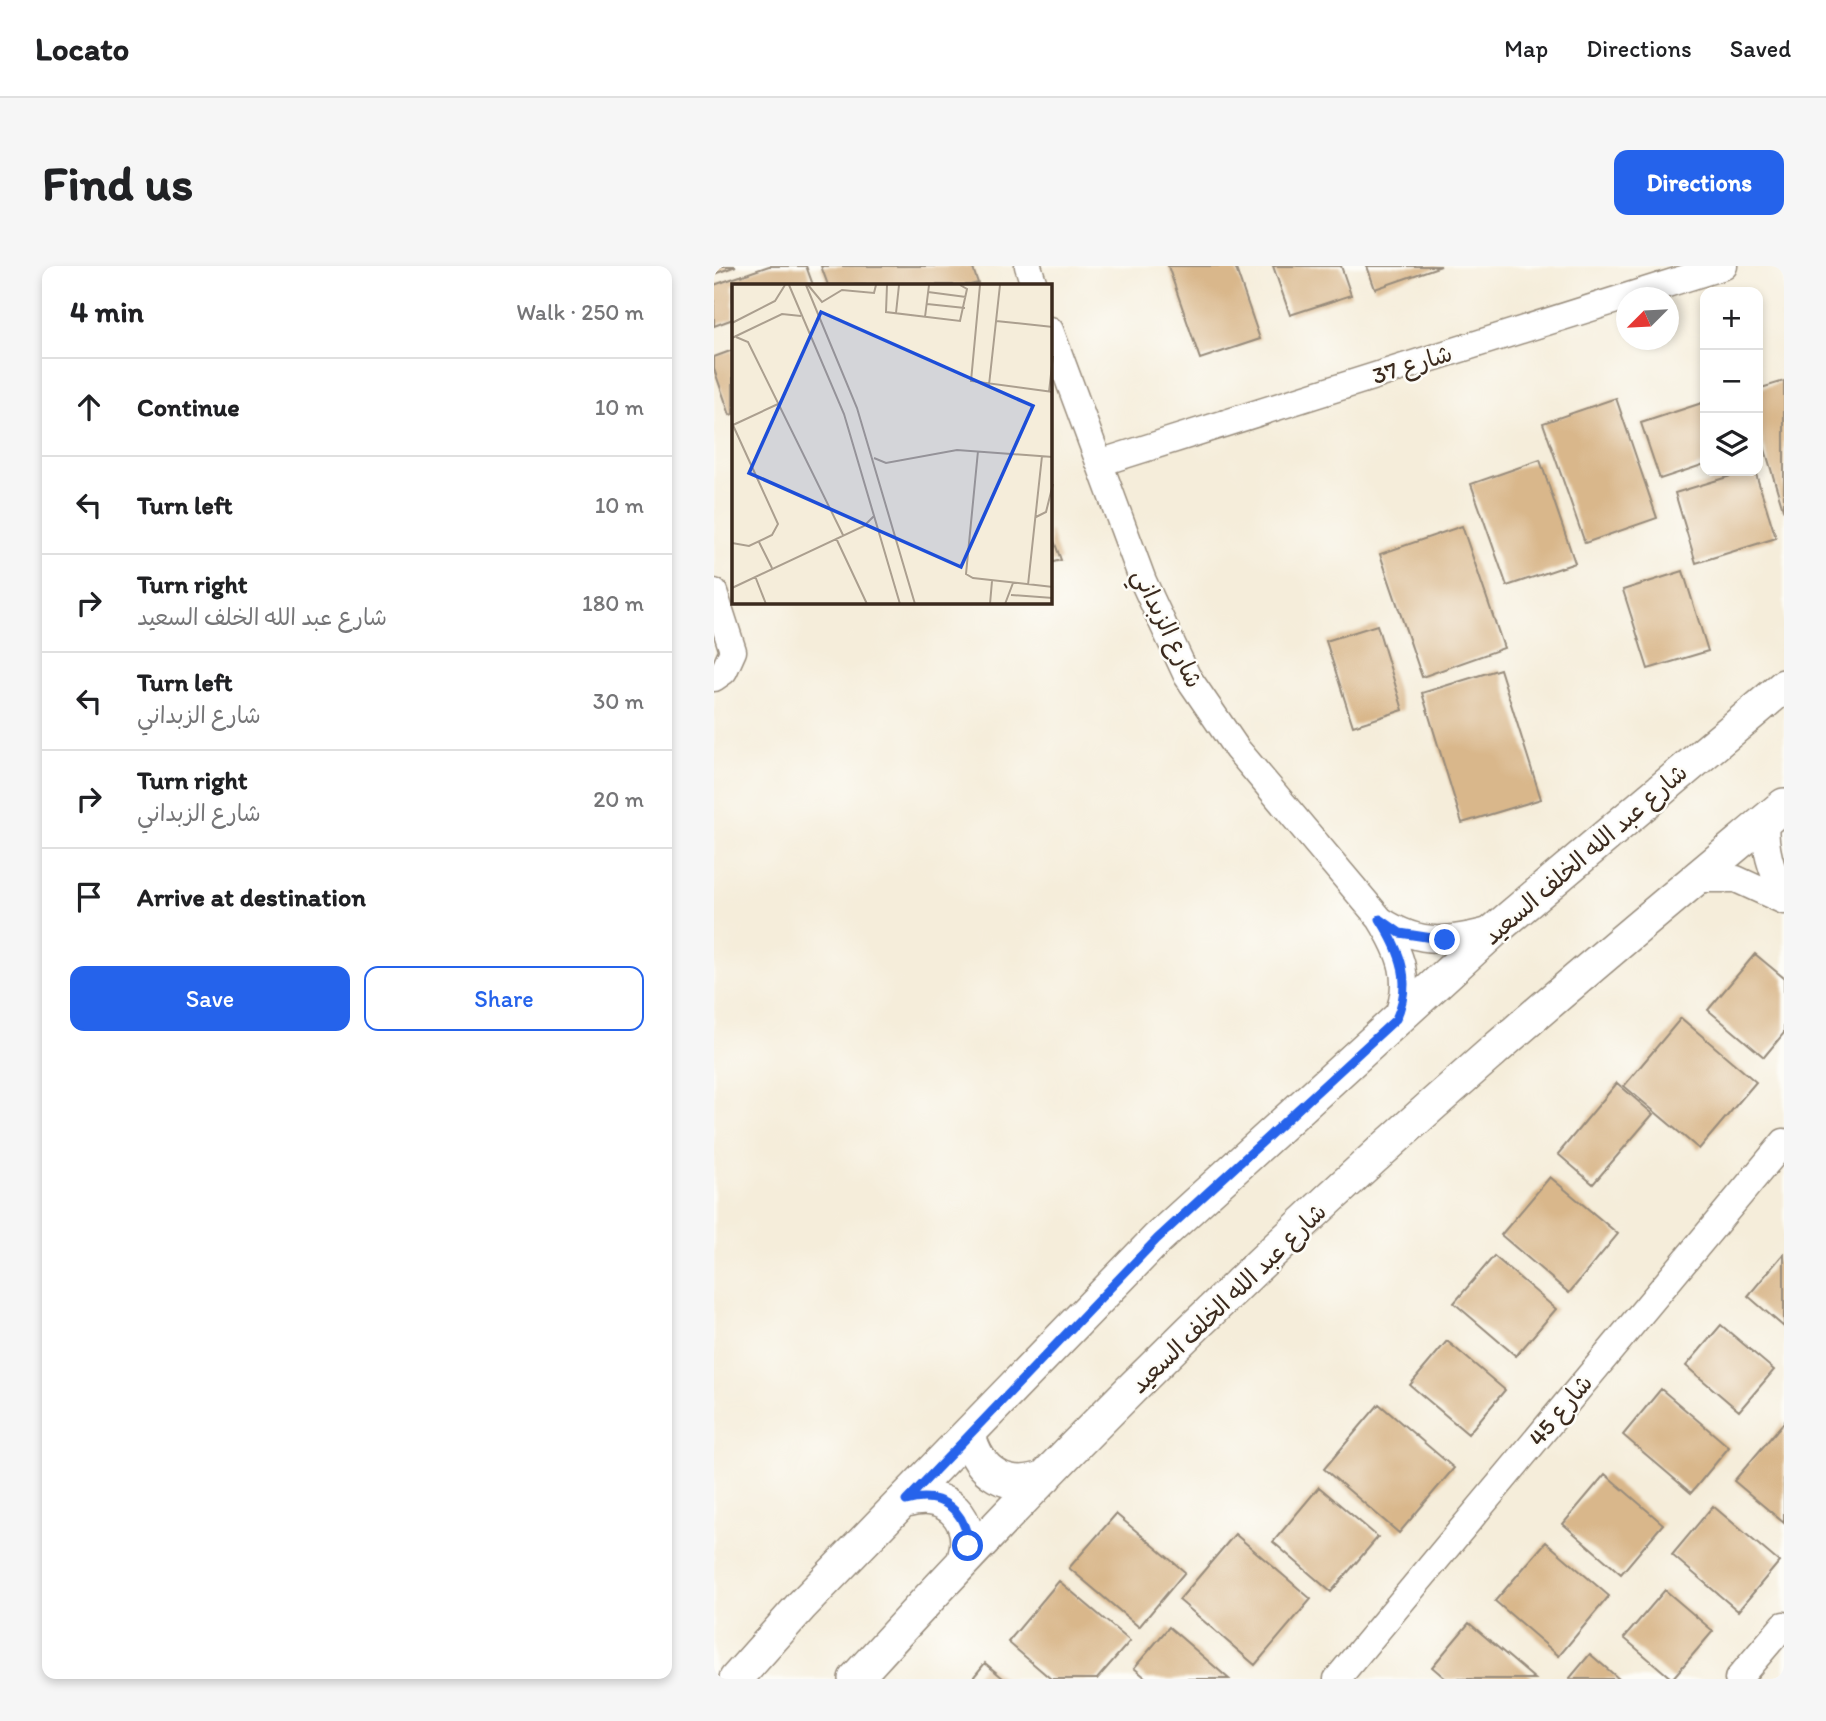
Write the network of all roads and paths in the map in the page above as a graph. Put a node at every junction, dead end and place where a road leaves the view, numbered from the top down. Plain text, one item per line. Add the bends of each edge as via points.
1 (1028, 266) edge
2 (1724, 266) edge
3 (1034, 284) edge
4 (1052, 335) edge
5 (1099, 463) junction
6 (714, 592) edge
7 (719, 675) edge
8 (1784, 686) edge
9 (1774, 813) edge
10 (1694, 879) junction
11 (1784, 894) edge
12 (1784, 901) edge
13 (1380, 919) junction
14 (1496, 929) junction
15 (1396, 1019) junction
16 (1784, 1142) edge
17 (969, 1435) junction
18 (1045, 1477) junction
19 (906, 1501) junction
20 (964, 1559) junction
21 (1784, 1625) edge
22 (736, 1679) edge
23 (855, 1679) edge
24 (1337, 1679) edge
25 (1738, 1679) edge

1 - 3 street
2 - 5 street, شارع 37
4 - 5 street, شارع الزبداني
5 - 13 street, شارع الزبداني via 1143,581 1187,676 1237,749
6 - 7 street via 733,651
8 - 14 main road, شارع عبد الله الخلف السعيد
9 - 10 main road, شارع عبد الله الخلف السعيد
9 - 11 street via 1765,850
10 - 12 street via 1736,879
10 - 18 main road, شارع عبد الله الخلف السعيد via 1489,1055 1222,1300
13 - 14 street, شارع الزبداني via 1400,933 1425,940
13 - 15 street, شارع الزبداني via 1401,959 1406,982
14 - 15 main road, شارع عبد الله الخلف السعيد
15 - 17 main road, شارع عبد الله الخلف السعيد via 1157,1239
16 - 24 street, شارع 45
17 - 18 main road via 978,1459 996,1477 1029,1483
17 - 19 main road, شارع عبد الله الخلف السعيد
18 - 20 main road, شارع عبد الله الخلف السعيد
19 - 20 main road via 932,1498 956,1510 967,1533
19 - 22 main road, شارع عبد الله الخلف السعيد
20 - 23 main road, شارع عبد الله الخلف السعيد
21 - 25 street

